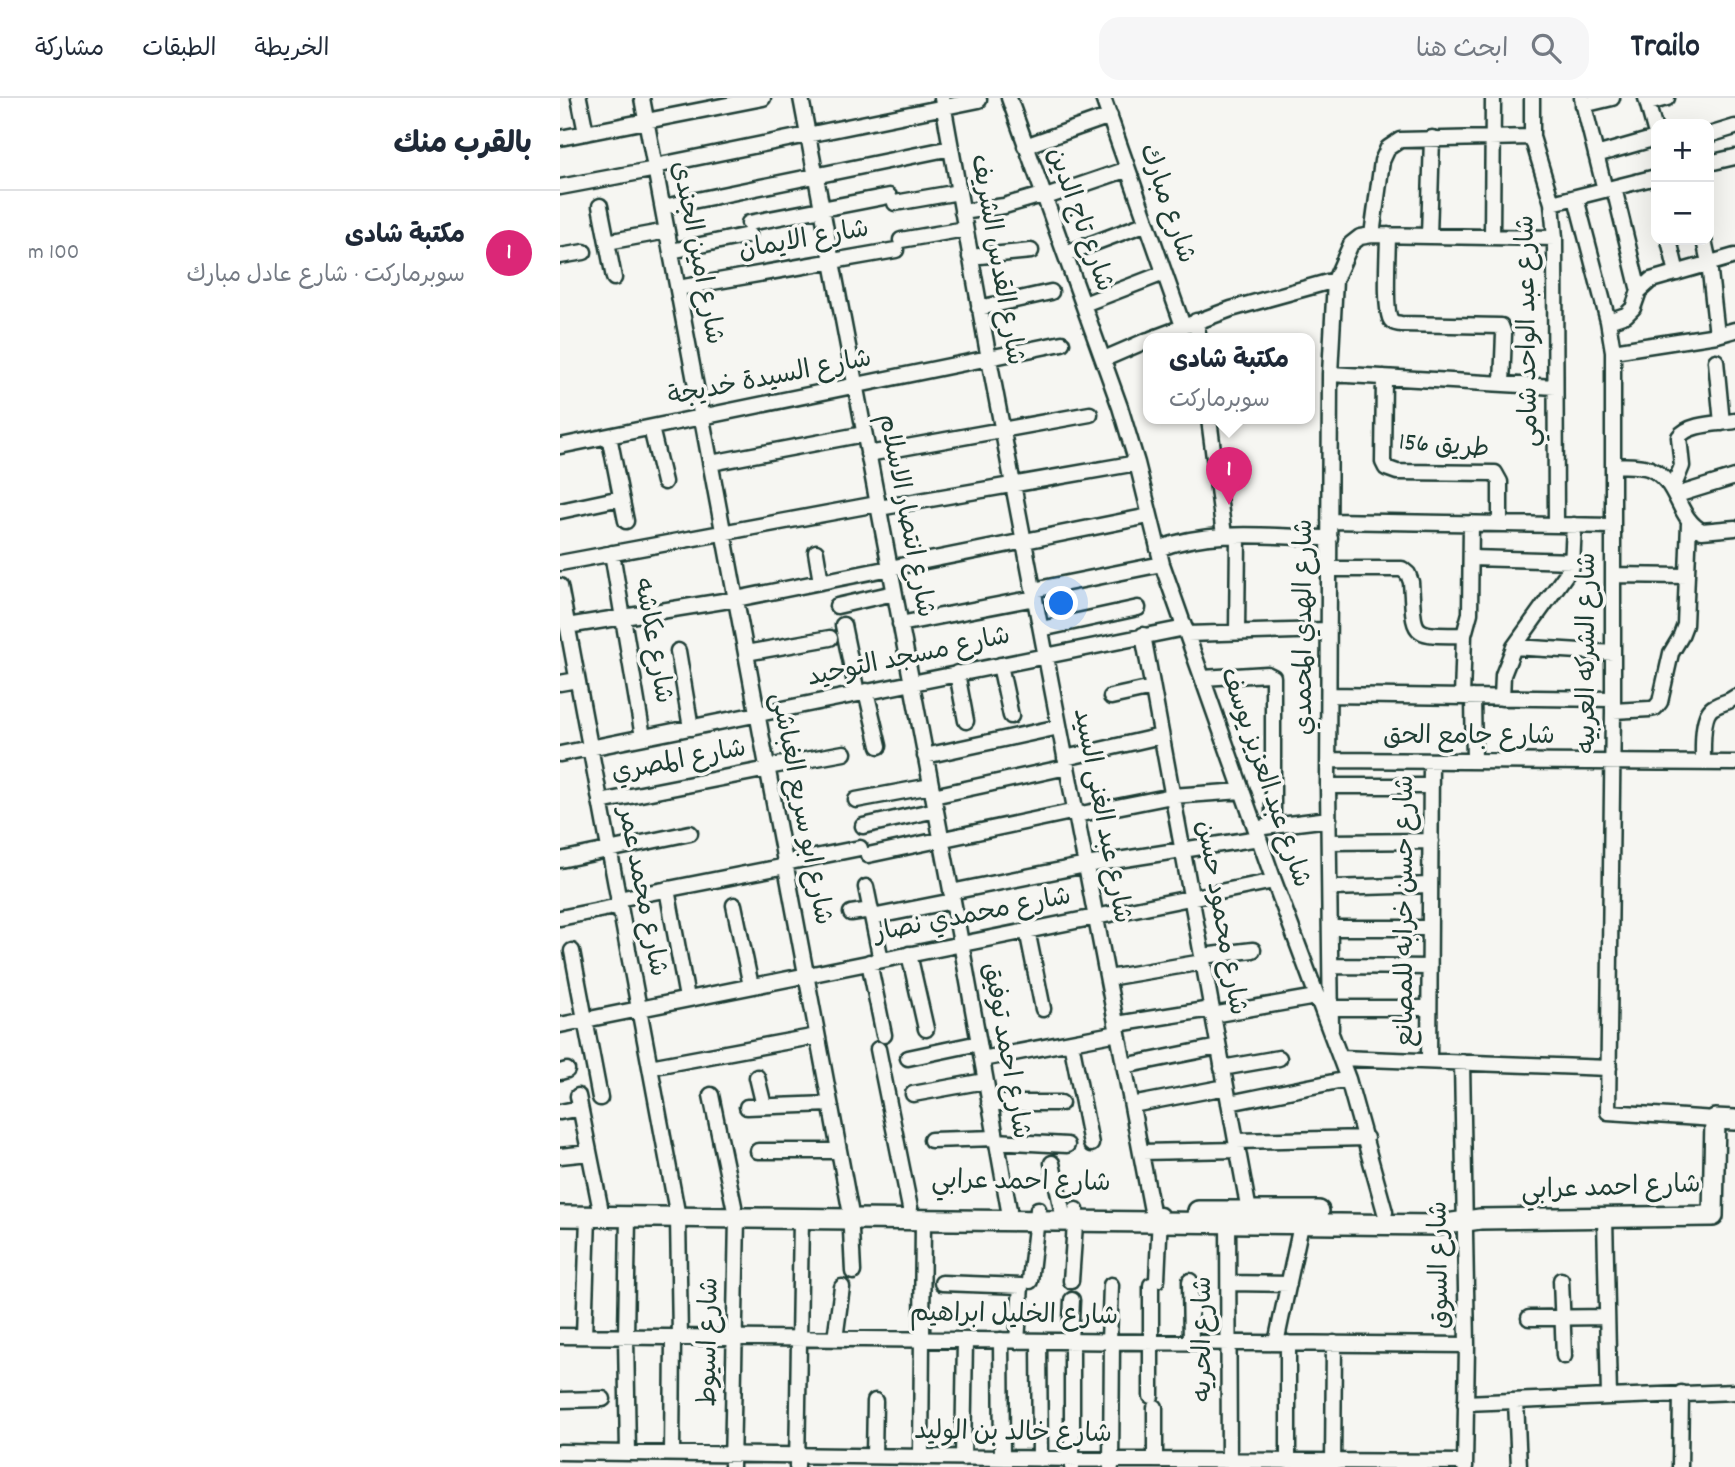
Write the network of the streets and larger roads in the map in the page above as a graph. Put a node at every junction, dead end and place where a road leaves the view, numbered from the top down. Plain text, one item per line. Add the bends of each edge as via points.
1 (579, 98) edge
2 (642, 98) edge
3 (763, 98) edge
4 (801, 98) edge
5 (1103, 98) edge
6 (1493, 98) edge
7 (1532, 98) edge
8 (1612, 98) edge
9 (1667, 98) edge
10 (1012, 99) edge
11 (979, 100) dead end
12 (1647, 100) edge
13 (1583, 102) edge
14 (942, 103) edge
15 (1110, 116) junction
16 (1652, 119) edge
17 (646, 120) junction
18 (1735, 127) edge
19 (586, 132) junction
20 (1714, 133) edge
21 (808, 135) junction
22 (560, 138) edge
23 (1432, 138) junction
24 (1493, 138) junction
25 (1532, 138) junction
26 (1651, 138) edge
27 (1025, 146) junction
28 (951, 148) junction
29 (1596, 155) junction
30 (1734, 159) edge
31 (1714, 162) edge
32 (655, 168) junction
33 (1128, 169) junction
34 (815, 176) junction
35 (1651, 183) edge
36 (560, 187) edge
37 (1610, 189) junction
38 (958, 192) junction
39 (1043, 197) junction
40 (1576, 198) junction
41 (1552, 204) junction
42 (600, 206) dead end
43 (663, 207) junction
44 (822, 209) junction
45 (962, 212) junction
46 (1147, 223) junction
47 (965, 229) junction
48 (667, 231) junction
49 (1372, 234) junction
50 (1388, 235) junction
51 (1429, 236) junction
52 (1492, 237) junction
53 (1555, 238) junction
54 (607, 242) junction
55 (1669, 245) edge
56 (1705, 245) edge
57 (671, 251) junction
58 (1031, 251) dead end
59 (584, 252) dead end
60 (1065, 254) junction
61 (560, 256) edge
62 (1735, 256) edge
63 (970, 257) junction
64 (832, 262) junction
65 (1709, 263) junction
66 (1164, 273) junction
67 (1677, 273) junction
68 (614, 278) dead end
69 (1335, 280) junction
70 (678, 288) junction
71 (1639, 291) junction
72 (1051, 292) dead end
73 (1084, 304) junction
74 (979, 308) junction
75 (1608, 321) junction
76 (1190, 324) junction
77 (1735, 330) edge
78 (1166, 333) edge
79 (1195, 333) edge
80 (1717, 335) junction
81 (1143, 342) edge
82 (1062, 343) dead end
83 (1613, 351) junction
84 (989, 359) junction
85 (1104, 359) junction
86 (1716, 361) dead end
87 (1330, 374) junction
88 (1384, 377) junction
89 (1502, 384) junction
90 (855, 387) junction
91 (1555, 387) junction
92 (1090, 414) dead end
93 (702, 417) junction
94 (1729, 422) edge
95 (1210, 424) edge
96 (651, 428) junction
97 (1002, 430) junction
98 (864, 434) junction
99 (609, 436) junction
100 (560, 446) edge
101 (868, 454) junction
102 (710, 463) junction
103 (1137, 463) junction
104 (1614, 465) junction
105 (1735, 477) edge
106 (664, 482) dead end
107 (1013, 485) junction
108 (1675, 492) junction
109 (621, 498) junction
110 (878, 506) junction
111 (560, 511) edge
112 (1149, 516) junction
113 (1329, 521) junction
114 (626, 522) dead end
115 (1471, 523) junction
116 (1689, 523) junction
117 (1500, 524) junction
118 (1556, 525) junction
119 (1574, 525) junction
120 (1613, 526) junction
121 (1735, 528) edge
122 (723, 532) junction
123 (1231, 536) junction
124 (1329, 538) junction
125 (1024, 542) junction
126 (1158, 549) junction
127 (816, 552) dead end
128 (612, 553) junction
129 (1471, 558) junction
130 (1573, 561) junction
131 (560, 563) edge
132 (1162, 564) junction
133 (890, 568) junction
134 (1330, 569) junction
135 (1613, 575) junction
136 (1687, 576) junction
137 (821, 582) junction
138 (560, 586) edge
139 (894, 593) junction
140 (1034, 594) junction
141 (736, 599) junction
142 (836, 606) dead end
143 (1138, 608) dead end
144 (623, 617) junction
145 (900, 624) junction
146 (843, 625) dead end
147 (565, 629) edge
148 (1041, 629) junction
149 (1186, 631) junction
150 (1328, 631) junction
151 (1237, 632) junction
152 (1143, 635) junction
153 (1464, 635) junction
154 (830, 638) dead end
155 (1514, 647) junction
156 (678, 652) dead end
157 (746, 653) junction
158 (1613, 653) junction
159 (1046, 655) junction
160 (1000, 664) junction
161 (957, 673) junction
162 (1203, 678) junction
163 (577, 680) junction
164 (911, 682) junction
165 (560, 683) edge
166 (1152, 688) junction
167 (861, 692) junction
168 (1329, 695) junction
169 (1111, 697) dead end
170 (1468, 697) junction
171 (1735, 697) edge
172 (1502, 698) junction
173 (1613, 705) junction
174 (757, 714) junction
175 (1011, 716) dead end
176 (966, 721) dead end
177 (691, 727) junction
178 (1059, 727) junction
179 (1161, 736) junction
180 (643, 737) junction
181 (879, 746) dead end
182 (590, 748) junction
183 (844, 753) dead end
184 (560, 754) edge
185 (925, 756) junction
186 (1329, 760) junction
187 (1431, 761) junction
188 (1474, 761) junction
189 (1066, 762) junction
190 (1613, 762) junction
191 (1703, 763) junction
192 (1735, 763) edge
193 (768, 768) junction
194 (1328, 786) junction
195 (1431, 786) junction
196 (1242, 791) junction
197 (1172, 796) junction
198 (933, 798) junction
199 (856, 800) dead end
200 (600, 802) junction
201 (1076, 813) junction
202 (1329, 819) junction
203 (863, 826) dead end
204 (1273, 826) junction
205 (690, 833) dead end
206 (1257, 833) junction
207 (941, 841) junction
208 (1431, 841) junction
209 (1329, 842) junction
210 (1182, 848) junction
211 (609, 850) junction
212 (560, 860) edge
213 (1086, 864) junction
214 (785, 865) junction
215 (1274, 881) junction
216 (1430, 885) junction
217 (866, 887) dead end
218 (1331, 888) junction
219 (667, 890) junction
220 (952, 897) junction
221 (1191, 897) junction
222 (619, 903) junction
223 (734, 905) dead end
224 (851, 913) dead end
225 (871, 914) junction
226 (1096, 916) junction
227 (560, 918) edge
228 (1331, 928) junction
229 (1430, 928) junction
230 (1027, 930) junction
231 (961, 943) junction
232 (1253, 950) dead end
233 (572, 951) dead end
234 (909, 954) junction
235 (1202, 959) junction
236 (875, 961) junction
237 (1332, 966) junction
238 (1430, 967) junction
239 (806, 975) junction
240 (1108, 978) junction
241 (751, 986) junction
242 (1316, 997) junction
243 (687, 998) junction
244 (1332, 1007) junction
245 (1429, 1008) junction
246 (638, 1009) junction
247 (1043, 1009) dead end
248 (1212, 1012) junction
249 (584, 1020) junction
250 (560, 1024) edge
251 (1117, 1028) junction
252 (926, 1029) dead end
253 (884, 1035) dead end
254 (817, 1036) junction
255 (1331, 1036) junction
256 (1072, 1042) junction
257 (979, 1043) junction
258 (1218, 1047) junction
259 (877, 1049) dead end
260 (908, 1058) dead end
261 (1279, 1058) dead end
262 (1340, 1058) junction
263 (982, 1059) junction
264 (1429, 1061) junction
265 (1462, 1062) junction
266 (1124, 1066) junction
267 (650, 1068) junction
268 (1222, 1068) junction
269 (1609, 1068) junction
270 (757, 1077) dead end
271 (1348, 1079) junction
272 (985, 1080) junction
273 (1226, 1087) junction
274 (913, 1094) dead end
275 (711, 1095) dead end
276 (600, 1098) dead end
277 (989, 1103) junction
278 (1061, 1103) dead end
279 (1229, 1103) junction
280 (830, 1104) junction
281 (1132, 1105) junction
282 (764, 1106) junction
283 (747, 1107) dead end
284 (560, 1112) edge
285 (1715, 1118) junction
286 (1735, 1120) edge
287 (1366, 1138) junction
288 (931, 1140) dead end
289 (996, 1140) junction
290 (1091, 1144) dead end
291 (1067, 1145) dead end
292 (1237, 1146) junction
293 (758, 1151) dead end
294 (839, 1152) junction
295 (589, 1153) junction
296 (1141, 1153) junction
297 (560, 1156) edge
298 (1052, 1163) dead end
299 (560, 1205) edge
300 (1009, 1210) junction
301 (594, 1211) junction
302 (1249, 1211) junction
303 (677, 1212) junction
304 (735, 1212) junction
305 (1385, 1212) junction
306 (850, 1214) junction
307 (917, 1214) junction
308 (1071, 1214) junction
309 (1157, 1215) junction
310 (560, 1216) edge
311 (1037, 1216) junction
312 (628, 1217) junction
313 (1228, 1218) junction
314 (1470, 1218) junction
315 (1605, 1218) junction
316 (801, 1219) junction
317 (1301, 1224) junction
318 (853, 1272) dead end
319 (1561, 1280) dead end
320 (1030, 1281) dead end
321 (1070, 1281) dead end
322 (1190, 1281) dead end
323 (942, 1283) dead end
324 (1229, 1283) junction
325 (1289, 1284) junction
326 (1111, 1285) dead end
327 (842, 1287) dead end
328 (1072, 1300) dead end
329 (1563, 1317) junction
330 (1607, 1317) junction
331 (1530, 1318) dead end
332 (560, 1336) edge
333 (584, 1336) junction
334 (626, 1337) junction
335 (677, 1337) junction
336 (734, 1338) junction
337 (798, 1339) junction
338 (835, 1339) junction
339 (922, 1340) junction
340 (965, 1340) junction
341 (1001, 1340) junction
342 (1017, 1340) junction
343 (1039, 1340) junction
344 (1071, 1341) junction
345 (1110, 1341) junction
346 (1151, 1342) junction
347 (1191, 1342) junction
348 (1229, 1342) junction
349 (1282, 1343) junction
350 (1334, 1343) junction
351 (1467, 1345) junction
352 (1564, 1356) dead end
353 (1735, 1392) edge
354 (1681, 1394) junction
355 (1609, 1397) junction
356 (560, 1399) edge
357 (603, 1399) dead end
358 (875, 1401) dead end
359 (1516, 1401) junction
360 (1465, 1403) junction
361 (560, 1452) edge
362 (628, 1453) junction
363 (874, 1456) junction
364 (921, 1457) junction
365 (680, 1458) edge
366 (963, 1458) junction
367 (1040, 1459) junction
368 (646, 1460) edge
369 (732, 1461) edge
370 (797, 1461) edge
371 (998, 1461) edge
372 (848, 1462) edge
373 (901, 1462) edge
374 (947, 1462) edge
375 (1288, 1462) junction
376 (1072, 1463) edge
377 (1111, 1463) edge
378 (1151, 1463) edge
379 (1229, 1464) edge
380 (1266, 1464) edge
381 (1304, 1464) edge
382 (1333, 1464) edge
383 (1465, 1464) edge
384 (1519, 1467) edge
385 (1680, 1467) edge

1 - 19 street
2 - 17 street, شارع امين الجندى
3 - 17 street
4 - 21 street, شارع انتصار الاسلام
5 - 15 street, شارع مبارك
6 - 24 street
7 - 25 street, شارع عبد الواحد شامي
8 - 13 street
9 - 12 street
10 - 27 street, شارع تاج الدين
11 - 14 street
12 - 16 street
13 - 29 street
14 - 21 street
14 - 28 street, شارع القدس الشريف
15 - 27 street
15 - 33 street, شارع مبارك
17 - 19 street
17 - 32 street, شارع امين الجندى
18 - 20 street
19 - 22 street
21 - 32 street
21 - 34 street, شارع انتصار الاسلام
23 - 24 street
23 - 49 street via 1400,141 1388,148 1382,161
23 - 51 street
24 - 25 street
24 - 52 street
25 - 41 street, شارع عبد الواحد شامي
26 - 29 street
27 - 39 street, شارع تاج الدين
28 - 34 street
28 - 38 street, شارع القدس الشريف
29 - 37 street
30 - 31 street
32 - 36 street
32 - 43 street, شارع امين الجندى
33 - 39 street
33 - 46 street, شارع مبارك
34 - 43 street
34 - 44 street, شارع انتصار الاسلام
35 - 37 street
37 - 40 street
37 - 71 street
38 - 44 street
38 - 45 street, شارع القدس الشريف
39 - 45 street
39 - 60 street, شارع تاج الدين
40 - 41 street
40 - 75 street, شارع الشركه العربيه
41 - 53 street, شارع عبد الواحد شامي
42 - 54 street
43 - 48 street, شارع امين الجندى
44 - 57 street
44 - 64 street, شارع انتصار الاسلام
45 - 47 street, شارع القدس الشريف
46 - 60 street
46 - 66 street, شارع مبارك
47 - 63 street, شارع القدس الشريف
47 - 64 street, شارع الايمان
48 - 54 street
48 - 57 street, شارع امين الجندى
49 - 50 street
49 - 69 street, شارع الهدي المحمدي via 1351,244
50 - 51 street
50 - 89 street via 1387,312 1393,323 1501,326
51 - 52 street
52 - 53 street
53 - 91 street, شارع عبد الواحد شامي
54 - 68 street
55 - 67 street
56 - 65 street
57 - 70 street, شارع امين الجندى
58 - 63 street
59 - 61 street
60 - 73 street, شارع تاج الدين
62 - 65 street
63 - 74 street, شارع القدس الشريف
64 - 70 street, شارع الايمان
64 - 90 street, شارع انتصار الاسلام
65 - 67 street
65 - 80 street
66 - 73 street
66 - 76 street, شارع مبارك
67 - 71 street via 1651,280
69 - 76 street
69 - 87 street, شارع الهدي المحمدي
70 - 93 street, شارع امين الجندى
71 - 75 street via 1626,315
72 - 74 street
73 - 85 street, شارع تاج الدين
74 - 84 street, شارع القدس الشريف
75 - 83 street, شارع الشركه العربيه
76 - 78 street
76 - 79 street, شارع مبارك
77 - 80 street
80 - 83 street
81 - 85 street
82 - 84 street, شارع السيدة خديجة
83 - 104 street, شارع الشركه العربيه
84 - 90 street, شارع السيدة خديجة
84 - 97 street, شارع القدس الشريف
85 - 103 street, شارع عبد العزيز يوسف
86 - 94 street
87 - 88 street
87 - 113 street, شارع الهدي المحمدي
88 - 89 street
88 - 117 street, طريق 156 via 1386,468 1396,472 1495,473 1500,482
89 - 91 street
90 - 93 street, شارع السيدة خديجة
90 - 98 street, شارع انتصار الاسلام
91 - 118 street, شارع عبد الواحد شامي
92 - 97 street
93 - 96 street, شارع السيدة خديجة
93 - 102 street, شارع ابو سريع الغباشى
94 - 108 street via 1681,433 1682,466
95 - 123 street
96 - 99 street, شارع السيدة خديجة
96 - 106 street
97 - 101 street
97 - 107 street, شارع عبد الغنى السيد
98 - 101 street, شارع انتصار الاسلام
98 - 102 street
99 - 100 street, شارع السيدة خديجة
99 - 109 street
101 - 110 street, شارع انتصار الاسلام
102 - 122 street, شارع ابو سريع الغباشى
103 - 107 street
103 - 112 street, شارع عبد العزيز يوسف
104 - 108 street via 1646,467
104 - 120 street, شارع الشركه العربيه
105 - 108 street
107 - 110 street
107 - 125 street, شارع عبد الغنى السيد
108 - 116 street
109 - 111 street
109 - 114 street
110 - 122 street
110 - 133 street, شارع انتصار الاسلام
112 - 125 street
112 - 126 street, شارع عبد العزيز يوسف
113 - 115 street
113 - 124 street, شارع الهدي المحمدي
115 - 117 street
115 - 129 street
116 - 121 street via 1702,531
116 - 136 street
117 - 118 street
118 - 119 street
119 - 120 street
119 - 130 street
120 - 135 street, شارع الشركه العربيه
122 - 128 street
122 - 141 street, شارع ابو سريع الغباشى
123 - 124 street
123 - 126 street via 1179,541
123 - 151 street
124 - 134 street, شارع الهدي المحمدي
125 - 133 street
125 - 140 street, شارع عبد الغنى السيد
126 - 132 street, شارع عبد العزيز يوسف
127 - 137 street
128 - 131 street
128 - 144 street, شارع عكاشه
129 - 130 street
129 - 153 street via 1470,612
130 - 155 street
132 - 140 street
132 - 149 street, شارع عبد العزيز يوسف
133 - 137 street
133 - 139 street, شارع انتصار الاسلام
134 - 150 street, شارع الهدي المحمدي
134 - 153 street via 1402,569 1411,582 1416,628 1430,636
135 - 136 street
135 - 158 street, شارع الشركه العربيه
136 - 173 street via 1685,625 1671,653 1660,702 1650,709
137 - 141 street
138 - 147 street, شارع محمد عمر
139 - 142 street
139 - 145 street, شارع انتصار الاسلام
140 - 145 street
140 - 148 street, شارع عبد الغنى السيد
141 - 144 street
141 - 157 street, شارع ابو سريع الغباشى
143 - 148 street
144 - 147 street
144 - 180 street, شارع عكاشه
145 - 164 street, شارع انتصار الاسلام
146 - 167 street
147 - 163 street, شارع محمد عمر
148 - 159 street, شارع عبد الغنى السيد
149 - 151 street, شارع مسجد التوحيد
149 - 152 street, شارع مسجد التوحيد
149 - 162 street, شارع عبد العزيز يوسف
150 - 151 street, شارع مسجد التوحيد
150 - 168 street, شارع الهدي المحمدي
152 - 159 street, شارع مسجد التوحيد
152 - 166 street, شارع محمود حسن
153 - 170 street
154 - 157 street
155 - 158 street
155 - 172 street via 1503,675
156 - 177 street
157 - 174 street, شارع ابو سريع الغباشى
158 - 173 street, شارع الشركه العربيه
159 - 160 street, شارع مسجد التوحيد
159 - 178 street, شارع عبد الغنى السيد
160 - 161 street, شارع مسجد التوحيد
160 - 175 street
161 - 164 street, شارع مسجد التوحيد
161 - 176 street
162 - 196 street, شارع عبد العزيز يوسف
162 - 204 street via 1273,677
163 - 165 street
163 - 182 street, شارع محمد عمر
164 - 167 street, شارع مسجد التوحيد
164 - 185 street, شارع انتصار الاسلام
166 - 169 street
166 - 179 street, شارع محمود حسن
167 - 174 street, شارع مسجد التوحيد
167 - 181 street
168 - 170 street
168 - 186 street, شارع الهدي المحمدي
170 - 172 street
170 - 188 street
171 - 191 street via 1716,705 1705,718
172 - 173 street
173 - 190 street, شارع الشركه العربيه
174 - 177 street, شارع مسجد التوحيد
174 - 193 street, شارع ابو سريع الغباشى
177 - 180 street, شارع مسجد التوحيد
178 - 185 street
178 - 189 street, شارع عبد الغنى السيد
179 - 189 street
179 - 197 street, شارع محمود حسن
180 - 182 street, شارع مسجد التوحيد
182 - 184 street, شارع مسجد التوحيد
182 - 200 street, شارع محمد عمر
183 - 193 street, شارع المصري
185 - 198 street, شارع انتصار الاسلام
186 - 187 street, شارع جامع الحق
186 - 194 street, شارع الهدي المحمدي
187 - 188 street, شارع جامع الحق
187 - 195 street, شارع حسن خرابه للمصانع
188 - 190 street, شارع جامع الحق
189 - 198 street
189 - 201 street, شارع عبد الغنى السيد
190 - 191 street, شارع جامع الحق
190 - 269 street, شارع الشركه العربيه
191 - 192 street, شارع جامع الحق
193 - 200 street, شارع المصري
193 - 214 street, شارع ابو سريع الغباشى
194 - 195 street
194 - 202 street, شارع الهدي المحمدي
195 - 208 street, شارع حسن خرابه للمصانع
196 - 197 street
196 - 206 street, شارع عبد العزيز يوسف
197 - 201 street
197 - 210 street, شارع محمود حسن
198 - 199 street
198 - 203 street
198 - 207 street, شارع انتصار الاسلام
200 - 211 street, شارع محمد عمر
201 - 207 street
201 - 213 street, شارع عبد الغنى السيد
202 - 204 street
202 - 209 street, شارع الهدي المحمدي
204 - 206 street
205 - 211 street
206 - 210 street
206 - 215 street, شارع عبد العزيز يوسف
207 - 214 street
207 - 220 street, شارع انتصار الاسلام
208 - 209 street
208 - 216 street, شارع حسن خرابه للمصانع
209 - 218 street, شارع الهدي المحمدي
210 - 213 street
210 - 221 street, شارع محمود حسن
211 - 212 street
211 - 222 street, شارع محمد عمر
213 - 220 street
213 - 226 street, شارع عبد الغنى السيد
214 - 219 street
214 - 239 street, شارع ابو سريع الغباشى
215 - 221 street, شارع محمدي نصار
215 - 242 street, شارع عبد العزيز يوسف
216 - 218 street
216 - 229 street, شارع حسن خرابه للمصانع
217 - 225 street
218 - 228 street, شارع الهدي المحمدي
219 - 222 street
219 - 243 street
220 - 225 street
220 - 231 street, شارع انتصار الاسلام
221 - 226 street, شارع محمدي نصار
221 - 235 street, شارع محمود حسن
222 - 227 street
222 - 246 street, شارع محمد عمر
223 - 241 street
224 - 225 street
225 - 236 street
226 - 230 street, شارع محمدي نصار
226 - 240 street, شارع عبد الغنى السيد
228 - 229 street
228 - 237 street, شارع الهدي المحمدي
229 - 238 street, شارع حسن خرابه للمصانع
230 - 231 street, شارع محمدي نصار
230 - 247 street
231 - 234 street, شارع محمدي نصار
231 - 257 street, شارع احمد توفيق
232 - 235 street
233 - 249 street
234 - 236 street, شارع محمدي نصار
234 - 252 street
235 - 240 street
235 - 248 street, شارع محمود حسن
236 - 239 street, شارع محمدي نصار
236 - 253 street
237 - 238 street
237 - 244 street, شارع الهدي المحمدي
238 - 245 street, شارع حسن خرابه للمصانع
239 - 241 street, شارع محمدي نصار
239 - 254 street, شارع ابو سريع الغباشى
240 - 251 street, شارع عبد الغنى السيد
241 - 243 street, شارع محمدي نصار
242 - 248 street
242 - 255 street, شارع عبد العزيز يوسف
243 - 246 street, شارع محمدي نصار
244 - 245 street
244 - 255 street, شارع الهدي المحمدي
245 - 264 street, شارع حسن خرابه للمصانع
246 - 249 street, شارع محمدي نصار
246 - 267 street, شارع محمد عمر
248 - 251 street
248 - 258 street, شارع محمود حسن
249 - 250 street, شارع محمدي نصار
249 - 276 street
251 - 256 street
251 - 266 street, شارع عبد الغنى السيد
254 - 267 street
254 - 280 street, شارع ابو سريع الغباشى
255 - 262 street, شارع عبد العزيز يوسف
256 - 263 street
256 - 290 street
257 - 260 street
257 - 263 street, شارع احمد توفيق
258 - 266 street
258 - 268 street, شارع محمود حسن
259 - 307 street
261 - 268 street
262 - 264 street
262 - 271 street, شارع عبد العزيز يوسف
263 - 272 street, شارع احمد توفيق
264 - 265 street
265 - 269 street
265 - 314 street, شارع السوق
266 - 281 street, شارع عبد الغنى السيد
267 - 303 street, شارع محمد عمر
268 - 273 street, شارع محمود حسن
269 - 285 street, شارع الشركه العربيه via 1608,1112
270 - 282 street
271 - 279 street
271 - 287 street, شارع عبد العزيز يوسف
272 - 274 street
272 - 277 street, شارع احمد توفيق
273 - 279 street, شارع محمود حسن
273 - 281 street
275 - 304 street, شارع اسيوط
277 - 278 street
277 - 289 street, شارع احمد توفيق
279 - 292 street, شارع محمود حسن
280 - 282 street
280 - 294 street, شارع ابو سريع الغباشى
281 - 296 street, شارع عبد الغنى السيد
282 - 283 street
284 - 295 street via 579,1102
285 - 286 street
285 - 315 street, شارع احمد عرابي via 1713,1216
287 - 292 street
287 - 305 street, شارع عبد العزيز يوسف
288 - 289 street
289 - 291 street
289 - 300 street, شارع احمد توفيق
292 - 296 street
292 - 302 street, شارع محمود حسن
293 - 294 street
294 - 306 street, شارع ابو سريع الغباشى
295 - 297 street
295 - 301 street
296 - 309 street, شارع عبد الغنى السيد
298 - 308 street
299 - 301 street, شارع احمد عرابي
300 - 307 street, شارع احمد عرابي
300 - 311 street, شارع احمد عرابي
301 - 303 street, شارع احمد عرابي
301 - 310 street, شارع احمد عرابي
301 - 312 street, شارع احمد عرابي
301 - 333 street
302 - 305 street, شارع احمد عرابي
302 - 313 street, شارع احمد عرابي
303 - 304 street, شارع احمد عرابي
303 - 312 street, شارع احمد عرابي
303 - 335 street, شارع محمد عمر
304 - 306 street, شارع احمد عرابي
304 - 316 street, شارع احمد عرابي
304 - 336 street, شارع اسيوط
305 - 314 street, شارع احمد عرابي
306 - 307 street, شارع احمد عرابي
306 - 316 street, شارع احمد عرابي
306 - 318 street, شارع ابو سريع الغباشى
307 - 311 street, شارع احمد عرابي
307 - 339 street
308 - 309 street, شارع احمد عرابي
308 - 311 street, شارع احمد عرابي
308 - 321 street
309 - 313 street, شارع احمد عرابي
309 - 346 street, شارع عبد الغنى السيد
311 - 320 street
312 - 334 street
313 - 317 street, شارع احمد عرابي
313 - 324 street, شارع الحريه
314 - 315 street, شارع احمد عرابي
314 - 317 street, شارع احمد عرابي via 1439,1225
314 - 351 street, شارع السوق
315 - 330 street
316 - 337 street
317 - 325 street
319 - 329 street
322 - 347 street
323 - 342 street via 1021,1286
324 - 325 street
324 - 348 street, شارع الحريه
325 - 349 street
326 - 345 street
327 - 338 street
328 - 344 street
329 - 330 street
329 - 331 street
329 - 352 street
330 - 355 street
332 - 333 street, شارع الخليل ابراهيم
333 - 334 street, شارع الخليل ابراهيم
334 - 335 street, شارع الخليل ابراهيم
334 - 362 street
335 - 336 street, شارع الخليل ابراهيم
335 - 365 street, شارع محمد عمر
336 - 337 street, شارع الخليل ابراهيم
336 - 369 street, شارع اسيوط
337 - 338 street, شارع الخليل ابراهيم
337 - 370 street
338 - 339 street, شارع الخليل ابراهيم
339 - 340 street, شارع الخليل ابراهيم
339 - 364 street
340 - 341 street, شارع الخليل ابراهيم
340 - 366 street
341 - 342 street, شارع الخليل ابراهيم
341 - 371 street
342 - 343 street, شارع الخليل ابراهيم
343 - 344 street, شارع الخليل ابراهيم
343 - 367 street
344 - 345 street, شارع الخليل ابراهيم
344 - 376 street
345 - 346 street, شارع الخليل ابراهيم
345 - 377 street
346 - 347 street, شارع الخليل ابراهيم
346 - 378 street, شارع عبد الغنى السيد
347 - 348 street, شارع الخليل ابراهيم
348 - 349 street, شارع الخليل ابراهيم
348 - 379 street, شارع الحريه
349 - 350 street, شارع الخليل ابراهيم
349 - 375 street
350 - 351 street, شارع الخليل ابراهيم
350 - 382 street
351 - 360 street, شارع السوق
353 - 354 street
354 - 355 street
354 - 385 street
355 - 359 street
356 - 357 street
358 - 363 street
359 - 360 street
359 - 384 street
360 - 383 street, شارع السوق
361 - 362 street, شارع خالد بن الوليد
362 - 368 street, شارع خالد بن الوليد
363 - 372 street, شارع خالد بن الوليد
363 - 373 street, شارع خالد بن الوليد
364 - 373 street, شارع خالد بن الوليد
364 - 374 street, شارع خالد بن الوليد
365 - 368 street, شارع خالد بن الوليد
365 - 369 street, شارع خالد بن الوليد
366 - 371 street, شارع خالد بن الوليد
366 - 374 street, شارع خالد بن الوليد
367 - 371 street, شارع خالد بن الوليد
367 - 376 street, شارع خالد بن الوليد
369 - 370 street, شارع خالد بن الوليد
370 - 372 street, شارع خالد بن الوليد
375 - 380 street, شارع خالد بن الوليد
375 - 381 street, شارع خالد بن الوليد
376 - 377 street, شارع خالد بن الوليد
377 - 378 street, شارع خالد بن الوليد
378 - 379 street, شارع خالد بن الوليد
379 - 380 street, شارع خالد بن الوليد
381 - 382 street, شارع خالد بن الوليد
382 - 383 street, شارع خالد بن الوليد

